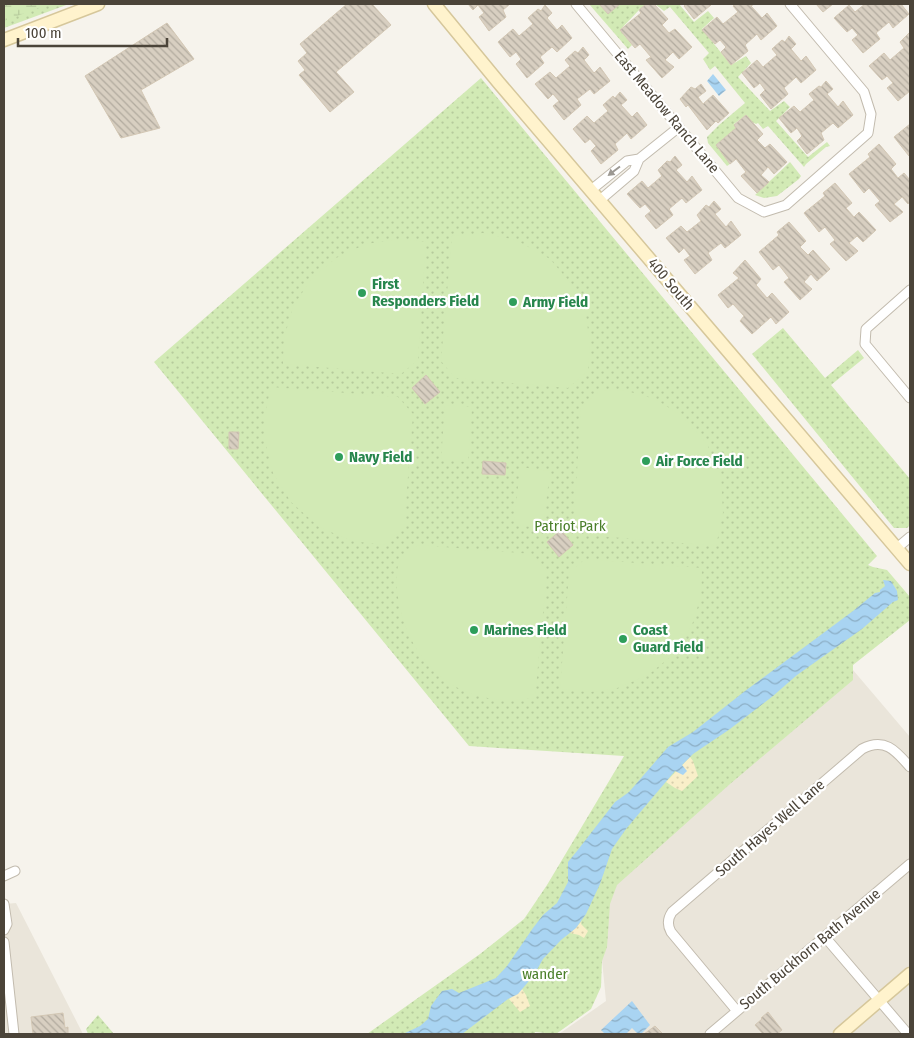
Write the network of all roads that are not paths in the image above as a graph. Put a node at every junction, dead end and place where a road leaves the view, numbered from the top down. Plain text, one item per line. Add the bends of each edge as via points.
1 (98, 4) edge
2 (434, 4) edge
3 (576, 4) edge
4 (790, 4) edge
5 (4, 40) edge
6 (679, 127) junction
7 (639, 159) junction
8 (591, 190) junction
9 (600, 200) junction
10 (910, 290) edge
11 (910, 398) edge
12 (910, 537) edge
13 (897, 548) junction
14 (910, 564) edge
15 (910, 768) edge
16 (910, 864) edge
17 (15, 872) dead end
18 (4, 876) edge
19 (4, 904) edge
20 (4, 930) edge
21 (825, 937) junction
22 (4, 942) edge
23 (910, 974) edge
24 (879, 1001) junction
25 (737, 1011) junction
26 (14, 1034) edge
27 (710, 1034) edge
28 (840, 1034) edge
29 (908, 1034) edge

1 - 5 street
2 - 8 street, 400 South
3 - 6 street, East Meadow Ranch Lane
4 - 6 street, East Meadow Ranch Lane via 864,92 871,114 868,133 786,205 764,212 738,198
6 - 7 street
7 -> 8 street via 627,161
7 - 9 street via 634,171
8 - 9 street, 400 South
9 - 13 street, 400 South
10 - 11 street via 866,329 865,344
12 - 13 street
13 - 14 street, 400 South
15 - 25 street, South Hayes Well Lane via 896,750 878,744 867,746 674,909 668,921 671,932
16 - 21 street, South Buckhorn Bath Avenue
17 - 18 street
19 - 20 street
21 - 24 street
21 - 25 street, South Buckhorn Bath Avenue
22 - 26 street
23 - 24 street
24 - 28 street
24 - 29 street
25 - 27 street, South Buckhorn Bath Avenue

